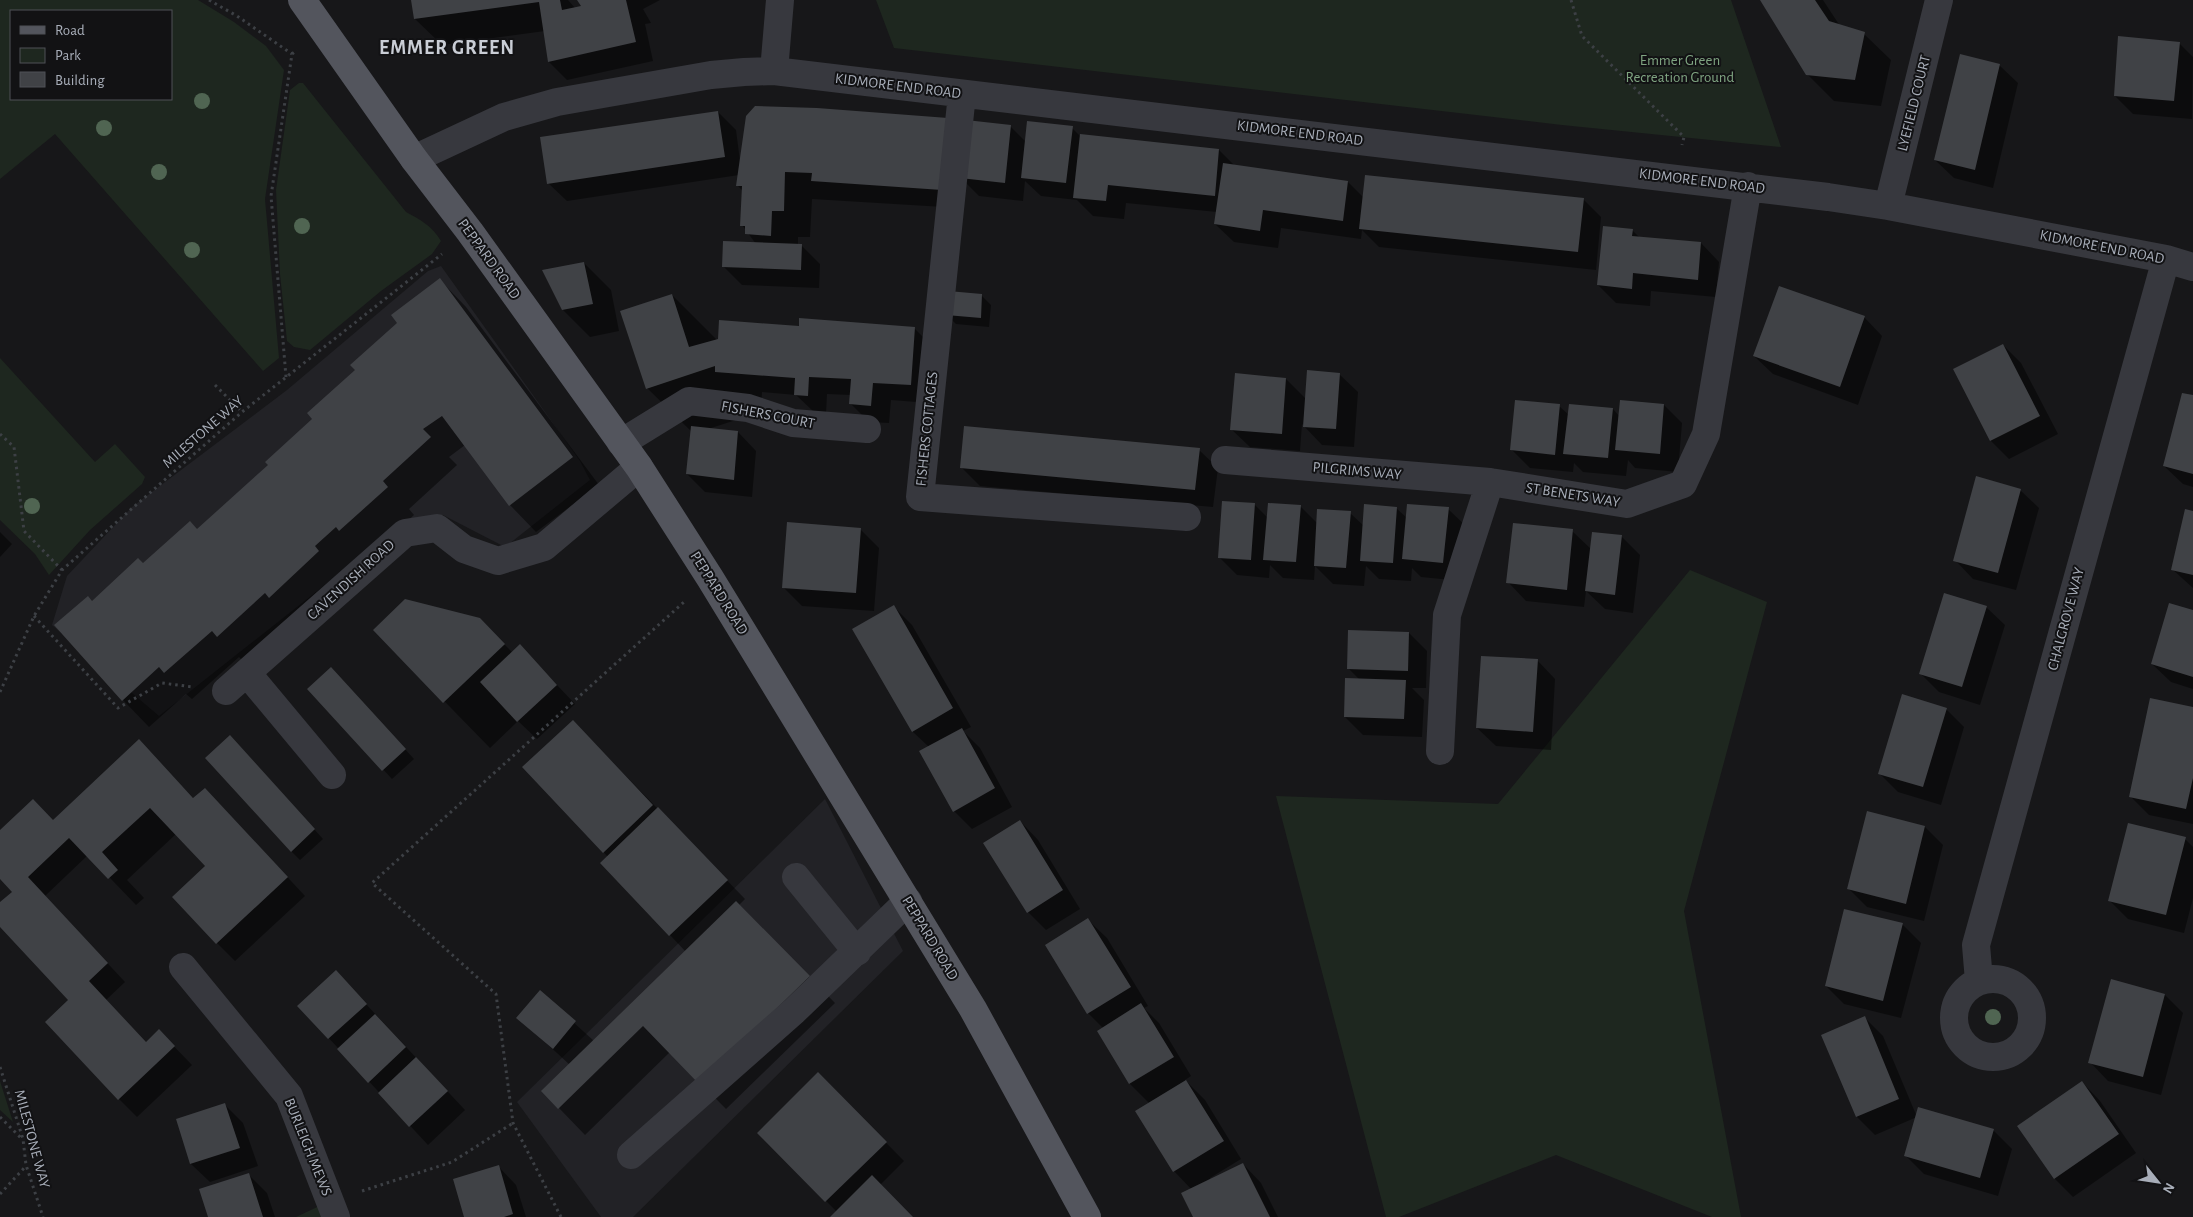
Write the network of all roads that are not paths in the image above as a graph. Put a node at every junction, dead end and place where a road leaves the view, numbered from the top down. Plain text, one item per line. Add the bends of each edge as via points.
1 (302, 0) edge
2 (780, 0) edge
3 (1939, 0) edge
4 (774, 71) junction
5 (962, 94) junction
6 (414, 159) junction
7 (1748, 186) junction
8 (1888, 206) junction
9 (2166, 259) junction
10 (2193, 266) edge
11 (866, 429) dead end
12 (621, 443) junction
13 (1225, 460) dead end
14 (639, 468) junction
15 (1490, 482) junction
16 (1187, 517) dead end
17 (247, 673) junction
18 (226, 690) road end
19 (1440, 751) dead end
20 (332, 775) dead end
21 (796, 877) dead end
22 (908, 901) junction
23 (857, 952) junction
24 (183, 967) dead end
25 (1979, 981) dead end
26 (631, 1155) dead end
27 (333, 1209) edge
28 (1087, 1217) edge

1 - 6 main road, PEPPARD ROAD
2 - 4 street
3 - 8 street, LYEFIELD COURT
4 - 5 street, KIDMORE END ROAD
4 - 6 street, KIDMORE END ROAD via 711,76 557,102 504,117
5 - 7 street, KIDMORE END ROAD
5 - 16 street, FISHERS COTTAGES via 920,497
6 - 12 main road, PEPPARD ROAD
7 - 8 street, KIDMORE END ROAD
7 - 15 street, ST BENETS WAY via 1706,434 1683,484 1627,504
8 - 9 street, KIDMORE END ROAD
9 - 10 street, KIDMORE END ROAD
9 - 25 street, CHALGROVE WAY via 1976,945
11 - 12 street, FISHERS COURT via 793,423 748,408 689,401
12 - 14 main road, PEPPARD ROAD
13 - 15 street, PILGRIMS WAY
14 - 17 street, CAVENDISH ROAD via 544,547 498,561 464,549 437,528 405,533
14 - 22 main road, PEPPARD ROAD
15 - 19 street via 1447,615
17 - 18 street, CAVENDISH ROAD
17 - 20 street
21 - 23 street
22 - 23 street
22 - 28 main road, PEPPARD ROAD via 973,1009
23 - 26 street
24 - 27 street, BURLEIGH MEWS via 288,1096

